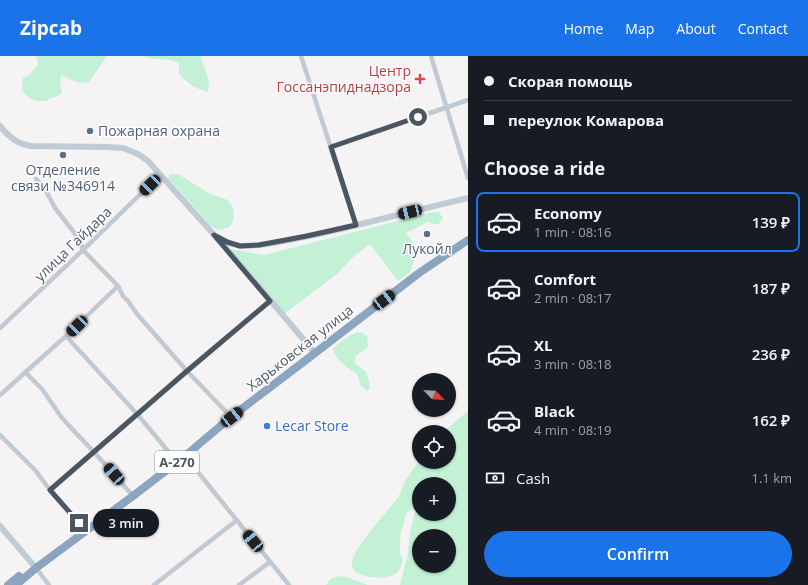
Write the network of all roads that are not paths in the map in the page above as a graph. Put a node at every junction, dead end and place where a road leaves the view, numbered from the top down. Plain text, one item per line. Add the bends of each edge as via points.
1 (301, 56) edge
2 (431, 56) edge
3 (468, 100) edge
4 (446, 106) junction
5 (0, 126) edge
6 (331, 147) junction
7 (160, 175) junction
8 (468, 178) edge
9 (36, 179) dead end
10 (468, 198) edge
11 (356, 225) junction
12 (214, 235) junction
13 (468, 240) edge
14 (84, 250) junction
15 (118, 286) junction
16 (270, 301) junction
17 (0, 328) edge
18 (66, 336) junction
19 (315, 353) junction
20 (187, 371) junction
21 (25, 372) junction
22 (0, 395) edge
23 (138, 415) junction
24 (232, 417) junction
25 (0, 435) edge
26 (94, 452) junction
27 (185, 456) junction
28 (177, 462) junction
29 (50, 490) junction
30 (133, 496) junction
31 (237, 520) junction
32 (0, 526) edge
33 (86, 531) junction
34 (270, 562) junction
35 (36, 568) junction
36 (8, 585) edge
37 (16, 585) edge
38 (49, 585) edge
39 (154, 585) edge
40 (239, 585) edge
41 (289, 585) edge

1 - 6 street
2 - 4 street
3 - 4 street
4 - 6 street
4 - 8 street
5 - 7 main road via 9,136 30,146 123,148 148,161
6 - 11 street
7 - 12 main road
7 - 14 street, улица Гайдара
9 - 14 street via 80,240
10 - 11 main road
11 - 12 main road via 259,245 240,246
12 - 16 main road
13 - 19 highway, Харьковская улица / А-270 via 419,273
14 - 15 street
14 - 17 street, улица Гайдара
15 - 18 street
15 - 20 street via 137,314
16 - 19 main road
16 - 20 street
18 - 21 street
18 - 23 street
19 - 24 highway, Харьковская улица / А-270
20 - 23 street
20 - 24 street
21 - 22 street
21 - 26 street
23 - 26 street
23 - 28 street
24 - 27 highway, Харьковская улица / А-270
25 - 29 street via 35,470
26 - 29 street
26 - 30 street
27 - 28 highway, Харьковская улица / А-270
27 - 31 street
28 - 30 highway, Харьковская улица / А-270
29 - 33 street
30 - 33 highway, Харьковская улица / А-270
31 - 34 street
31 - 39 street
32 - 35 main road
33 - 35 highway, Харьковская улица / А-270
34 - 40 street
34 - 41 street
35 - 36 highway, Харьковская улица / А-270
35 - 37 highway, Харьковская улица / А-270
35 - 38 street

